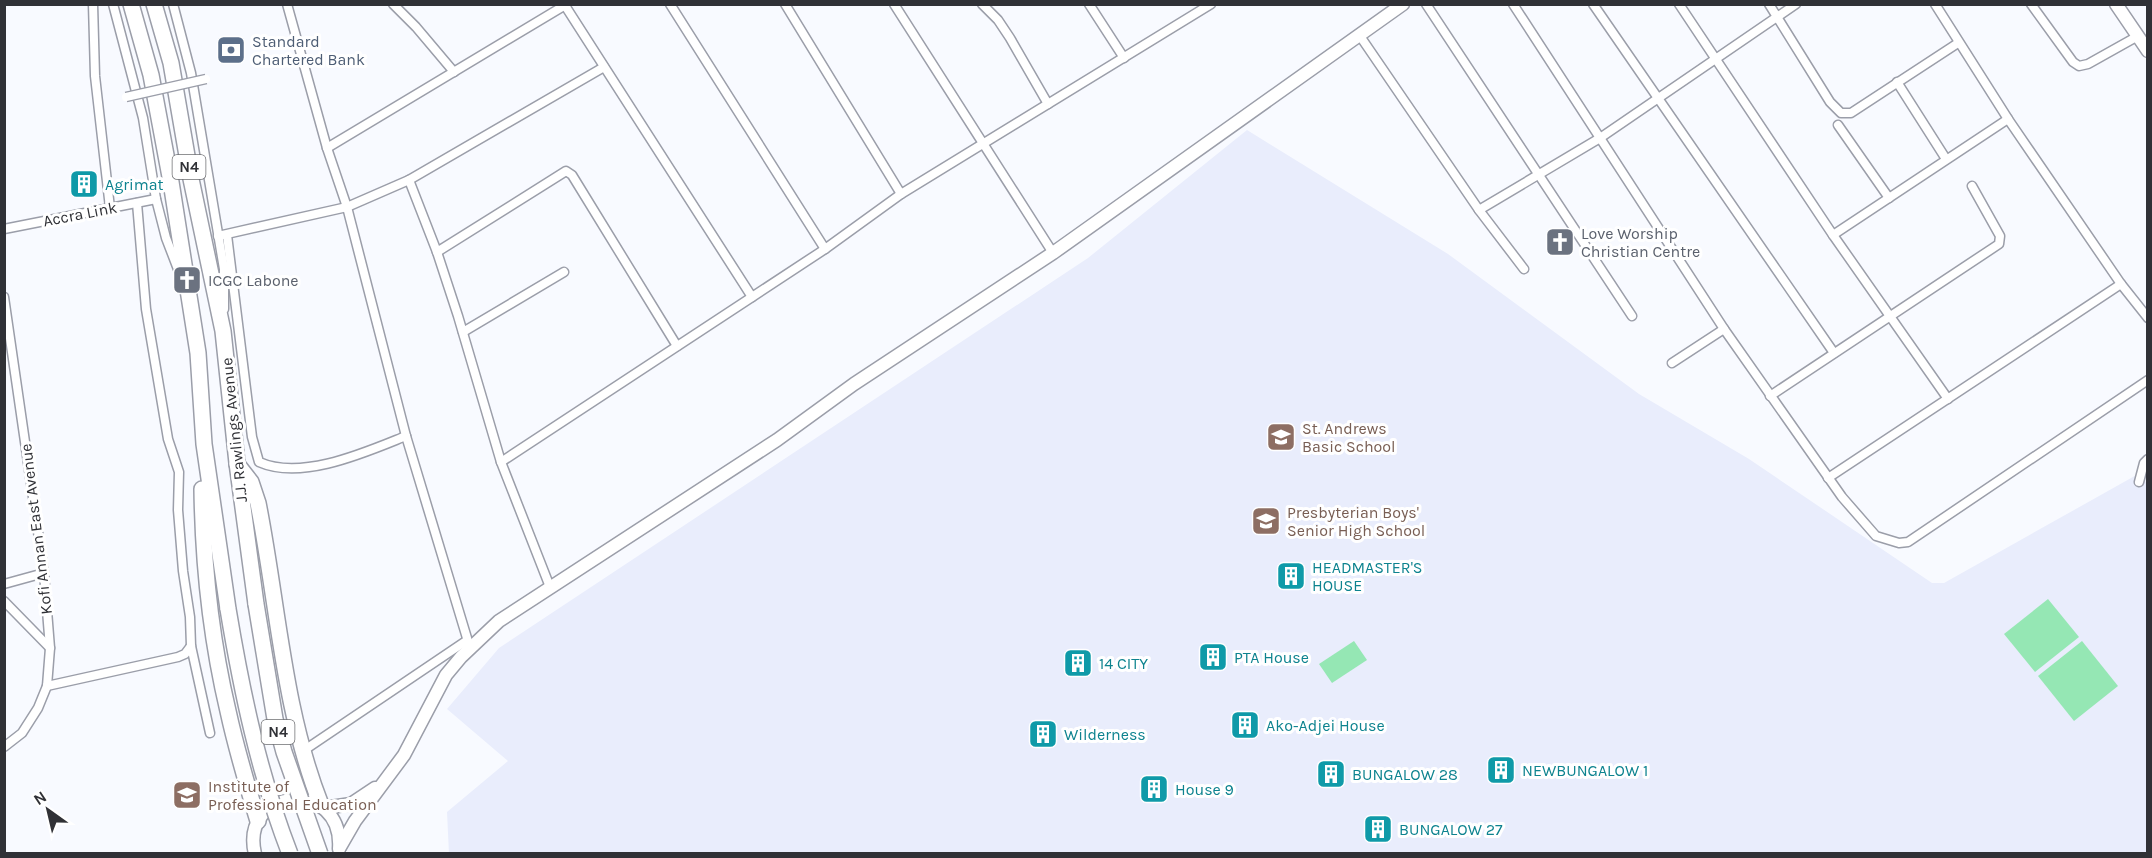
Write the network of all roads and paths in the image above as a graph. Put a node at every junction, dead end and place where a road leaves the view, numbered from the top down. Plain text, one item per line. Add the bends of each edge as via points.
1 (93, 4) edge
2 (113, 4) edge
3 (131, 4) edge
4 (154, 4) edge
5 (173, 4) edge
6 (287, 4) edge
7 (393, 4) edge
8 (670, 4) edge
9 (785, 4) edge
10 (894, 4) edge
11 (982, 4) edge
12 (1089, 4) edge
13 (1211, 4) edge
14 (1403, 4) edge
15 (1426, 4) edge
16 (1513, 4) edge
17 (1593, 4) edge
18 (1679, 4) edge
19 (1769, 4) edge
20 (1796, 4) edge
21 (1935, 4) edge
22 (2031, 4) edge
23 (565, 5) edge
24 (2121, 6) edge
25 (1196, 8) edge
26 (1777, 17) junction
27 (1360, 36) junction
28 (2138, 36) junction
29 (1958, 43) junction
30 (2148, 51) edge
31 (1124, 58) junction
32 (1715, 59) junction
33 (604, 67) junction
34 (454, 72) junction
35 (207, 79) dead end
36 (1897, 82) junction
37 (126, 97) dead end
38 (1658, 99) junction
39 (1048, 104) junction
40 (2008, 119) junction
41 (1838, 125) dead end
42 (1600, 138) junction
43 (983, 142) junction
44 (327, 148) junction
45 (1947, 159) junction
46 (1538, 174) junction
47 (409, 180) junction
48 (1972, 186) dead end
49 (901, 194) junction
50 (1889, 198) junction
51 (156, 200) junction
52 (136, 203) junction
53 (347, 207) junction
54 (110, 208) junction
55 (1479, 210) junction
56 (4, 229) edge
57 (1833, 235) junction
58 (223, 236) junction
59 (825, 249) junction
60 (437, 252) junction
61 (1053, 253) junction
62 (1524, 269) dead end
63 (564, 272) dead end
64 (2121, 284) junction
65 (187, 293) junction
66 (4, 297) edge
67 (752, 297) junction
68 (1632, 316) dead end
69 (1891, 316) junction
70 (2148, 318) edge
71 (1724, 328) junction
72 (223, 331) junction
73 (463, 332) junction
74 (677, 346) junction
75 (1833, 352) junction
76 (1672, 363) dead end
77 (2148, 380) edge
78 (1770, 396) junction
79 (1948, 399) junction
80 (406, 436) junction
81 (204, 444) junction
82 (2148, 459) edge
83 (501, 462) junction
84 (237, 463) junction
85 (1828, 478) junction
86 (2139, 482) dead end
87 (44, 573) junction
88 (4, 584) edge
89 (550, 587) junction
90 (4, 601) edge
91 (468, 645) junction
92 (191, 646) junction
93 (50, 648) junction
94 (47, 686) junction
95 (210, 733) dead end
96 (4, 747) edge
97 (303, 752) junction
98 (388, 778) junction
99 (323, 807) junction
100 (258, 821) junction
101 (339, 850) edge
102 (255, 853) edge
103 (290, 854) edge
104 (320, 854) edge

1 - 54 street via 95,76
2 - 51 street via 143,118
3 - 65 highway, J.J. Rawlings Avenue / N4 via 151,75
4 - 72 highway, J.J. Rawlings Avenue / N4 via 171,63
5 - 58 street via 191,73
6 - 44 street
7 - 34 street
8 - 59 street
9 - 49 street
10 - 43 street
11 - 39 street via 1010,38
12 - 31 street
13 - 25 street
14 - 27 street
15 - 46 street
16 - 42 street
17 - 38 street
18 - 32 street
19 - 26 street
20 - 26 street
21 - 29 street
22 - 28 street via 2079,66
23 - 33 street
23 - 34 street
24 - 28 street
25 - 31 street
26 - 32 street
26 - 36 street via 1830,102 1841,113 1851,113
27 - 55 street
27 - 61 street
28 - 30 street
29 - 36 street
29 - 40 street
31 - 39 street
32 - 38 street
32 - 57 street
33 - 47 street
33 - 67 street
34 - 44 street
35 - 37 street, bridge
36 - 45 street
38 - 42 street
38 - 75 street
39 - 43 street
40 - 45 street
40 - 64 street
41 - 50 street
42 - 46 street
42 - 71 street
43 - 49 street
43 - 61 street
44 - 53 street
45 - 50 street
46 - 55 street
46 - 68 street
47 - 53 street
47 - 60 street
48 - 69 street via 2000,236 1999,244
49 - 59 street
50 - 57 street
51 - 52 street, Accra Link
51 - 65 street
52 - 54 street, Accra Link
52 - 92 street via 146,309 168,439 179,472 178,510
53 - 58 street
53 - 80 street
54 - 56 street, Accra Link
55 - 62 street
57 - 69 street
58 - 72 street
58 - 80 street via 259,462 282,469 333,462
59 - 67 street
60 - 73 street
60 - 74 street via 566,171
61 - 89 street via 854,384 777,440
63 - 73 street
64 - 70 street
64 - 79 street
65 - 81 highway, J.J. Rawlings Avenue / N4 via 198,353
66 - 87 street, Kofi Annan East Avenue
67 - 74 street
69 - 75 street
69 - 79 street
71 - 76 street
71 - 78 street
72 - 84 highway, J.J. Rawlings Avenue / N4
73 - 83 street
74 - 83 street
75 - 78 street
77 - 85 street via 1908,542 1876,536
78 - 85 street
79 - 85 street
80 - 91 street
81 - 100 highway via 202,532 216,643 227,710
81 - 103 highway, J.J. Rawlings Avenue / N4, bridge via 242,691
82 - 86 street
83 - 89 street
84 - 97 highway via 258,503
84 - 104 highway, J.J. Rawlings Avenue / N4, bridge via 275,719
87 - 88 street
87 - 93 street, Kofi Annan East Avenue
89 - 91 street
90 - 93 street
91 - 97 street
91 - 98 street via 446,675
92 - 94 street via 178,657
92 - 95 street
93 - 94 street, Kofi Annan East Avenue
94 - 96 street, Kofi Annan East Avenue via 30,722
97 - 99 highway
98 - 99 street via 351,804
98 - 101 street via 355,821
99 - 100 street via 306,799 291,798 277,802
99 - 101 street via 336,826
100 - 102 street

